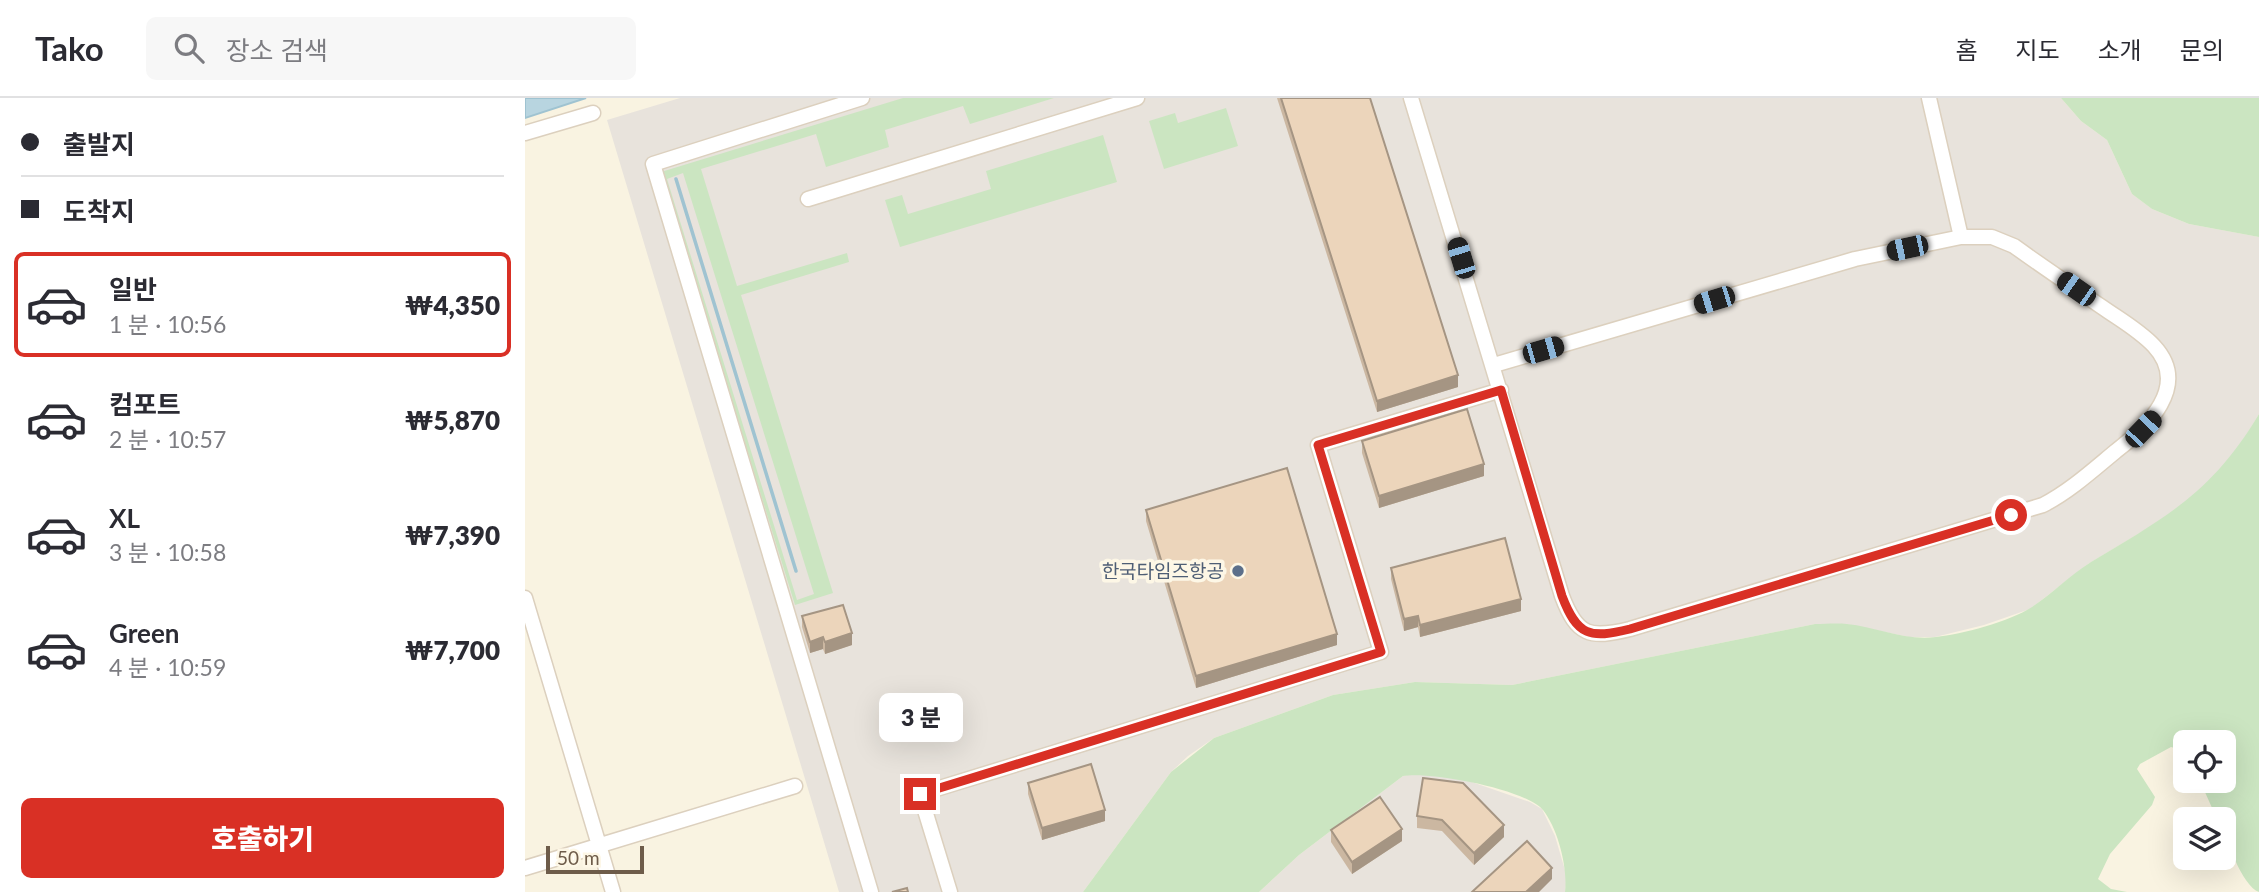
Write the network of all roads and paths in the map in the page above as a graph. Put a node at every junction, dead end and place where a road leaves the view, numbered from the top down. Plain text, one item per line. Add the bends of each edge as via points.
1 (862, 98) edge
2 (1137, 98) edge
3 (1411, 98) edge
4 (1930, 98) edge
5 (593, 113) dead end
6 (525, 133) edge
7 (808, 199) dead end
8 (1961, 237) junction
9 (1494, 365) junction
10 (1501, 390) junction
11 (525, 598) edge
12 (795, 786) dead end
13 (599, 847) junction
14 (525, 868) edge
15 (613, 892) edge
16 (871, 892) edge
17 (950, 892) edge

1 - 16 street via 653,164
2 - 7 street
3 - 9 street
4 - 8 street
5 - 6 street
8 - 9 street via 1821,268
8 - 10 street via 1992,237 2014,247 2139,332 2164,363 2167,386 2154,419 2065,491 2032,509 1598,636 1573,621 1562,596
9 - 10 street
10 - 17 street via 1318,445 1381,652 920,794
11 - 13 street
12 - 13 street
13 - 14 street
13 - 15 street

